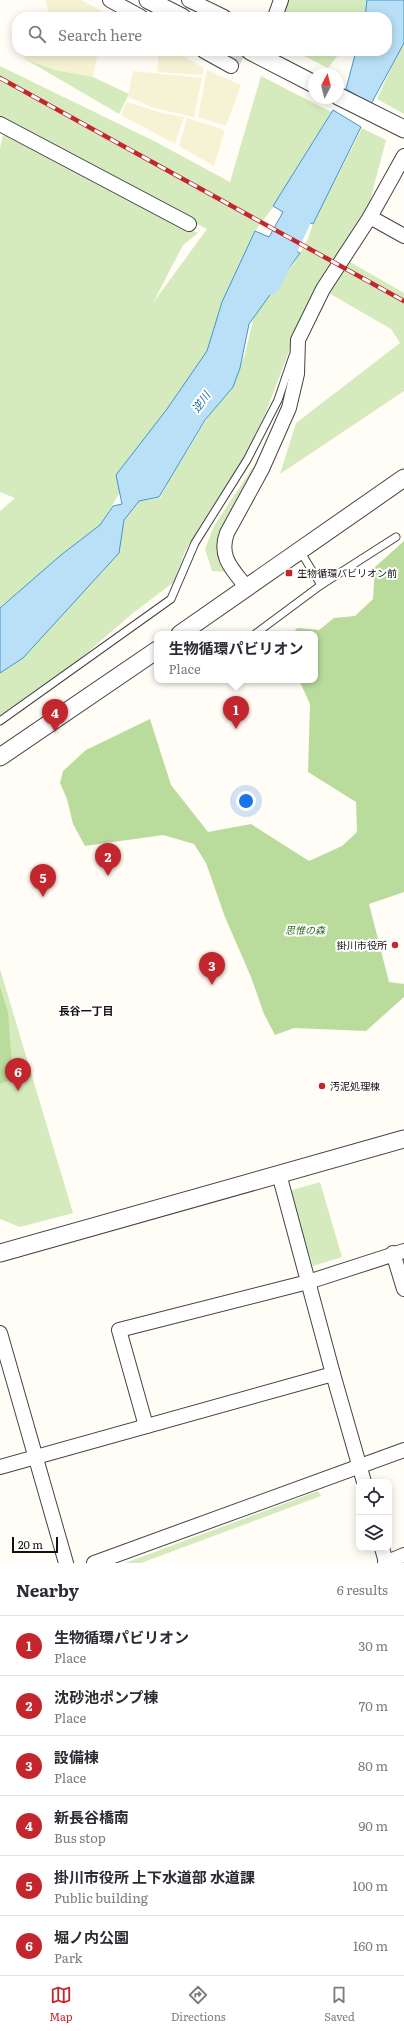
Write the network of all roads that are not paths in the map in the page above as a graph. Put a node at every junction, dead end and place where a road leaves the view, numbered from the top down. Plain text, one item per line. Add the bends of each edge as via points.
1 (110, 0) edge
2 (148, 0) edge
3 (189, 0) edge
4 (281, 0) edge
5 (132, 12) edge
6 (172, 12) edge
7 (214, 12) edge
8 (277, 12) edge
9 (213, 56) edge
10 (264, 56) edge
11 (231, 66) dead end
12 (308, 81) edge
13 (344, 99) edge
14 (0, 124) edge
15 (404, 129) edge
16 (404, 156) edge
17 (370, 217) junction
18 (189, 224) dead end
19 (404, 236) edge
20 (298, 340) junction
21 (404, 478) edge
22 (396, 537) dead end
23 (300, 551) junction
24 (321, 585) junction
25 (247, 588) junction
26 (184, 631) edge
27 (259, 631) edge
28 (154, 652) edge
29 (0, 721) edge
30 (0, 757) edge
31 (404, 1139) edge
32 (279, 1174) junction
33 (399, 1252) edge
34 (0, 1253) edge
35 (308, 1282) junction
36 (404, 1289) edge
37 (0, 1333) edge
38 (4, 1364) edge
39 (333, 1374) junction
40 (146, 1426) junction
41 (404, 1450) edge
42 (36, 1457) junction
43 (359, 1466) junction
44 (0, 1467) edge
45 (363, 1479) edge
46 (383, 1551) edge
47 (404, 1555) edge
48 (66, 1563) edge
49 (94, 1563) edge
50 (386, 1563) edge

1 - 5 street
2 - 6 street
3 - 7 street
4 - 8 street
9 - 11 street
10 - 12 street
13 - 15 street
14 - 18 street
16 - 17 street
17 - 19 street
17 - 20 street via 323,288
20 - 25 street via 297,374 289,408 268,457 223,542 226,558
20 - 29 lane via 278,400 247,460 195,543 171,599
21 - 23 street
22 - 24 lane
23 - 24 lane
23 - 25 street
24 - 27 lane
25 - 26 street
28 - 30 street
31 - 32 street
32 - 34 street
32 - 35 street
33 - 35 street
33 - 36 street
35 - 39 street
35 - 40 street via 119,1330
37 - 38 street
38 - 42 street
39 - 40 street
39 - 43 street
40 - 42 street
41 - 43 street
42 - 44 street
42 - 48 street
43 - 45 street
43 - 49 street
46 - 50 street
47 - 50 street

